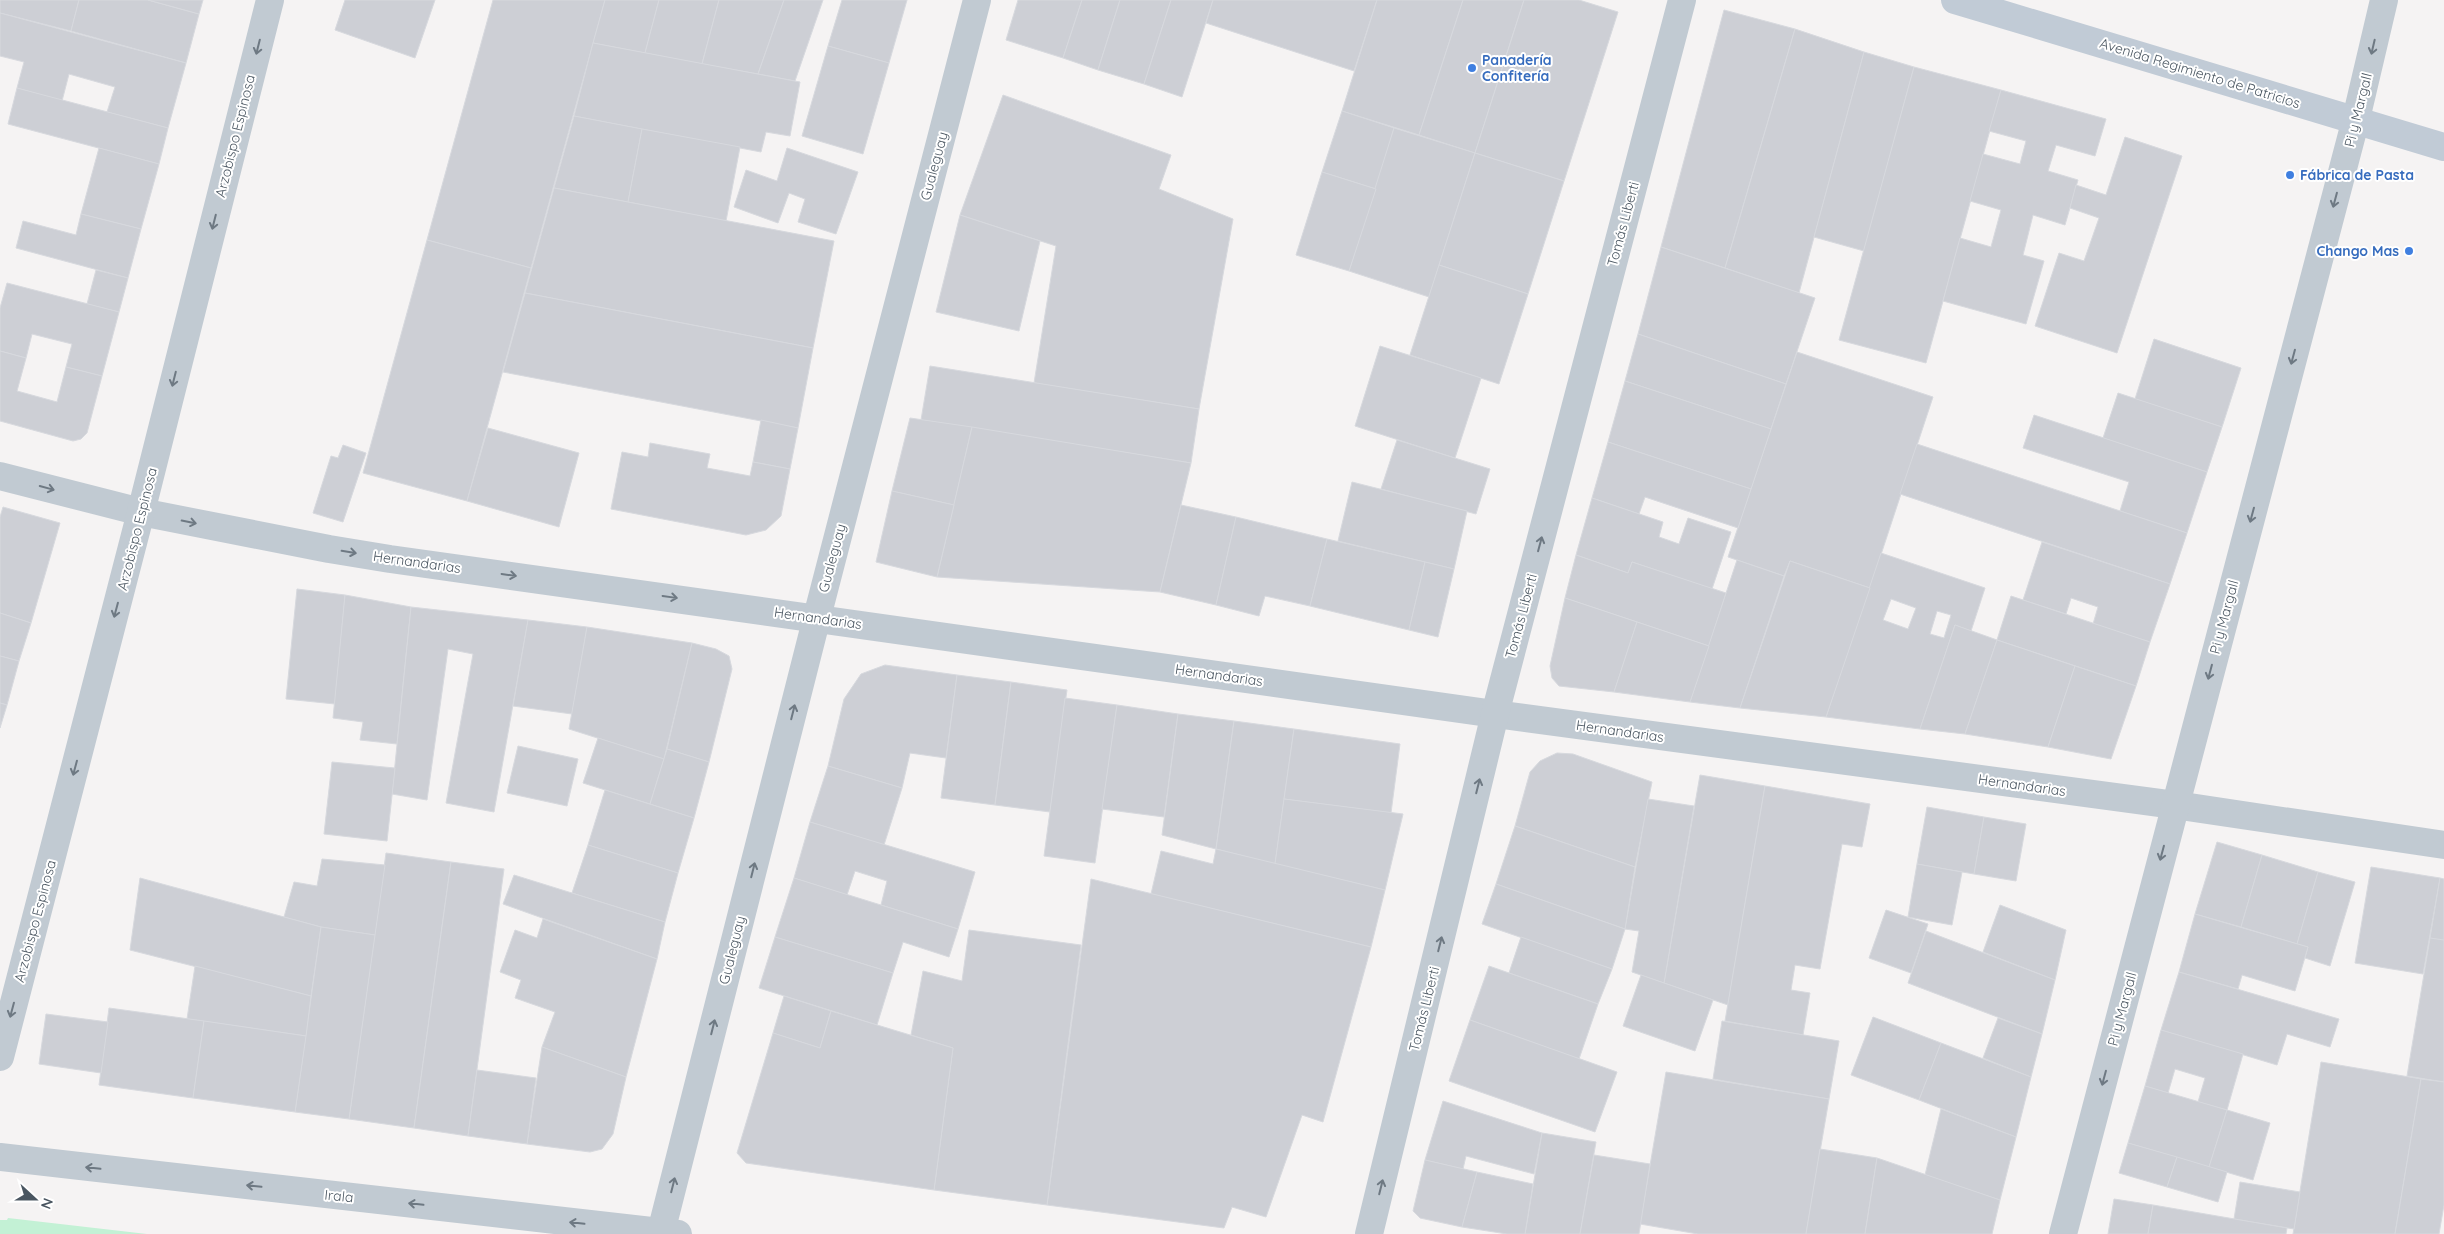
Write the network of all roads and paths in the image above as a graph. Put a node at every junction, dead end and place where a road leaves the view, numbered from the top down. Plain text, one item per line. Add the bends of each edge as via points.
1 (270, 0) edge
2 (977, 0) edge
3 (1682, 0) edge
4 (1955, 0) edge
5 (2384, 0) edge
6 (2356, 120) junction
7 (2444, 147) edge
8 (0, 476) edge
9 (141, 512) junction
10 (817, 617) junction
11 (1496, 714) junction
12 (2175, 806) junction
13 (2444, 845) edge
14 (0, 1057) edge
15 (0, 1157) edge
16 (669, 1233) edge
17 (1369, 1234) edge
18 (2063, 1234) edge

1 -> 9 street, Arzobispo Espinosa
2 - 10 street, Gualeguay
11 -> 3 street, Tomás Liberti
4 - 6 main road, Avenida Regimiento de Patricios
5 -> 6 street, Pi y Margall
6 - 7 main road, Avenida Regimiento de Patricios
6 -> 12 street, Pi y Margall
8 -> 9 street, Hernandarias
9 -> 10 street, Hernandarias via 338,551
9 -> 14 street, Arzobispo Espinosa
10 - 11 street, Hernandarias
16 -> 10 street, Gualeguay
11 - 12 street, Hernandarias
17 -> 11 street, Tomás Liberti
12 - 13 street, Hernandarias
12 -> 18 street, Pi y Margall
16 -> 15 street, Irala

